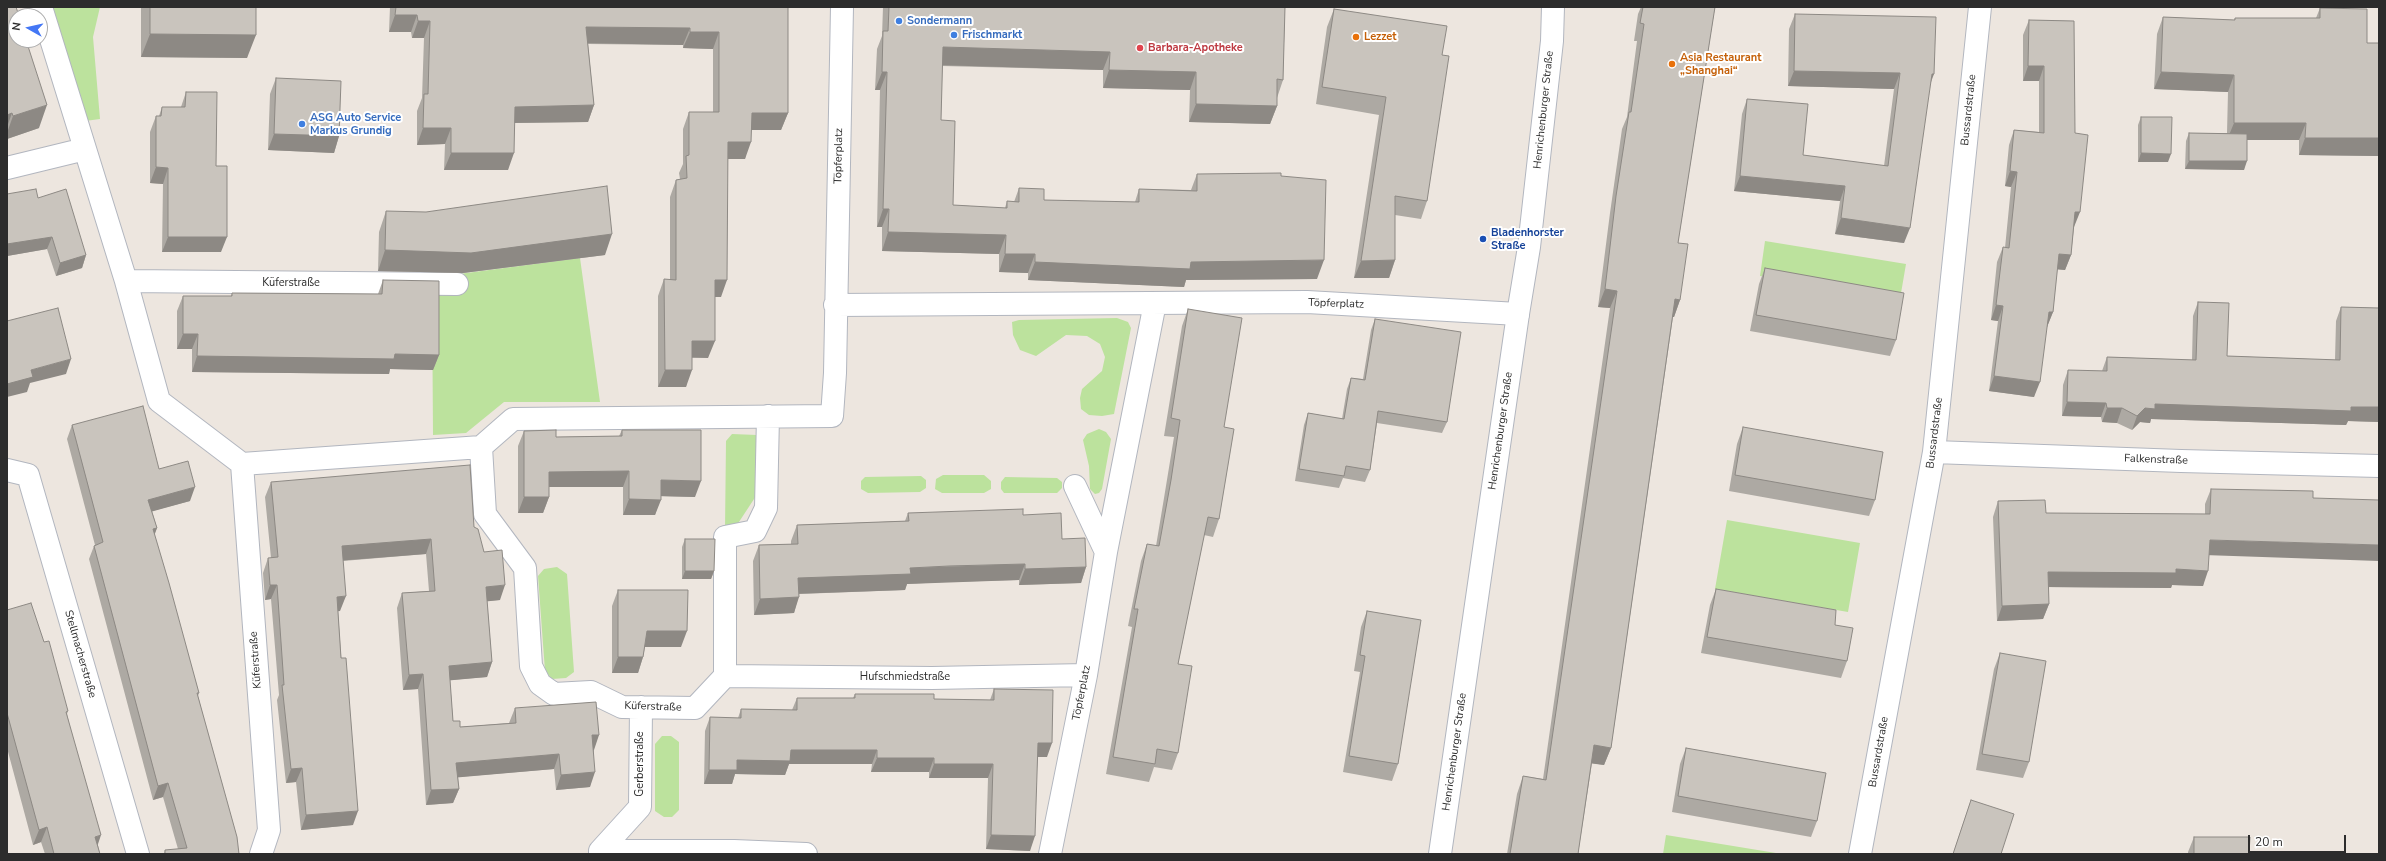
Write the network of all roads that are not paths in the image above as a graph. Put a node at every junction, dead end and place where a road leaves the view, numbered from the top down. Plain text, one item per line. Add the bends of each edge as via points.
1 (41, 7) edge
2 (842, 7) edge
3 (1553, 7) edge
4 (1980, 7) edge
5 (85, 149) junction
6 (7, 168) edge
7 (126, 282) junction
8 (457, 284) dead end
9 (1155, 303) junction
10 (835, 305) junction
11 (1518, 314) junction
12 (768, 416) junction
13 (481, 447) junction
14 (1934, 452) junction
15 (242, 464) junction
16 (2379, 466) edge
17 (7, 470) edge
18 (1075, 486) dead end
19 (1106, 552) junction
20 (1086, 675) junction
21 (725, 676) junction
22 (640, 707) junction
23 (600, 853) edge
24 (734, 853) edge
25 (138, 854) edge
26 (261, 854) edge
27 (806, 854) edge
28 (1050, 854) edge
29 (1440, 854) edge
30 (1860, 854) edge

1 - 5 street
2 - 10 street, Töpferplatz
3 - 11 street, Henrichenburger Straße via 1552,41 1529,247
4 - 14 street, Bussardstraße
5 - 6 street
5 - 7 street
7 - 8 street, Küferstraße
7 - 15 street via 159,401
9 - 10 street, Töpferplatz via 907,311
9 - 11 street, Töpferplatz via 1350,304
9 - 19 street, Töpferplatz
10 - 12 street, Töpferplatz via 843,372 832,416
11 - 29 street, Henrichenburger Straße
12 - 13 street via 513,419
12 - 21 street via 766,508 755,531 725,537
13 - 15 street
13 - 22 street, Küferstraße via 485,514 525,568 531,666 540,684 554,694 591,692 622,707
14 - 16 street, Falkenstraße
14 - 30 street, Bussardstraße
15 - 26 street, Küferstraße via 269,830
17 - 25 street, Stellmacherstraße via 28,475
18 - 19 street
19 - 20 street, Töpferplatz
20 - 21 street, Hufschmiedstraße via 932,678
20 - 28 street, Töpferplatz
21 - 22 street, Küferstraße via 695,708
22 - 23 street, Gerberstraße via 640,807
23 - 24 street
24 - 27 street

